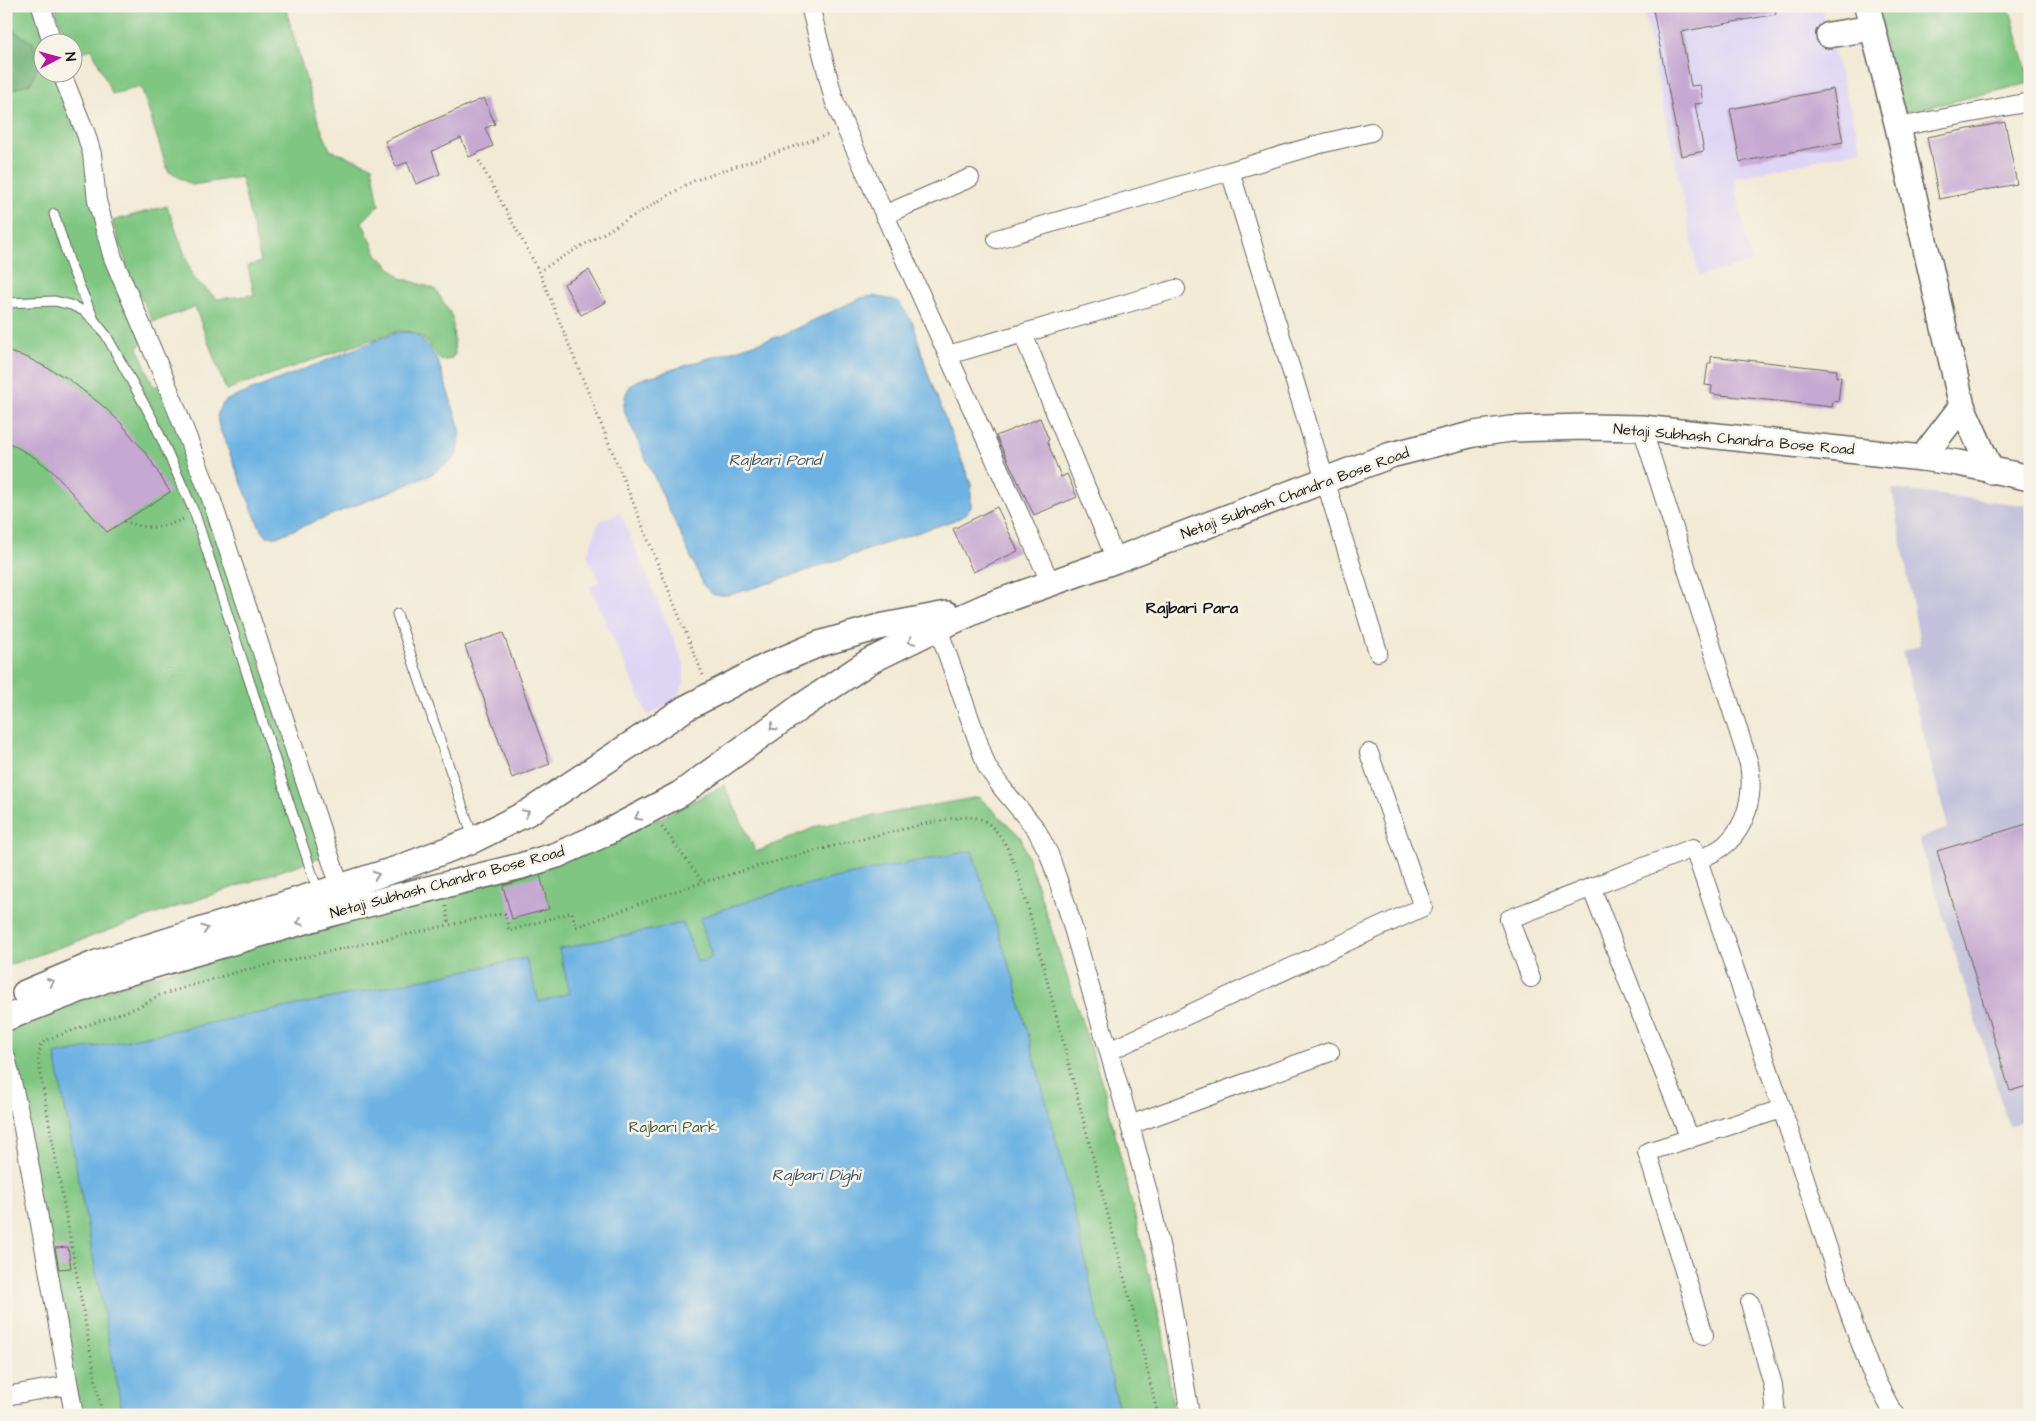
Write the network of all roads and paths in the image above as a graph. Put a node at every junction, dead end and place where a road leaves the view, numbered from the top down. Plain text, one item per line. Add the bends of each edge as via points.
1 (41, 6) edge
2 (810, 6) edge
3 (1869, 17) edge
4 (49, 32) edge
5 (1829, 35) dead end
6 (65, 82) edge
7 (2030, 102) edge
8 (1898, 127) junction
9 (846, 129) junction
10 (1371, 132) dead end
11 (479, 161) dead end
12 (1230, 171) junction
13 (970, 178) dead end
14 (54, 214) dead end
15 (884, 215) junction
16 (997, 239) dead end
17 (539, 271) junction
18 (1176, 289) dead end
19 (6, 303) edge
20 (94, 320) junction
21 (1023, 334) junction
22 (948, 356) junction
23 (1962, 406) junction
24 (1642, 428) junction
25 (1922, 458) junction
26 (1991, 471) junction
27 (2030, 478) edge
28 (1325, 479) junction
29 (195, 514) junction
30 (124, 521) dead end
31 (1116, 560) junction
32 (1051, 584) junction
33 (987, 606) junction
34 (397, 614) dead end
35 (938, 628) junction
36 (1378, 652) dead end
37 (710, 694) junction
38 (1369, 753) dead end
39 (657, 820) dead end
40 (474, 840) junction
41 (1698, 860) junction
42 (704, 882) junction
43 (1591, 887) junction
44 (329, 890) junction
45 (444, 893) junction
46 (449, 925) junction
47 (1531, 978) dead end
48 (6, 1001) edge
49 (6, 1018) edge
50 (1109, 1050) junction
51 (1330, 1052) dead end
52 (6, 1056) edge
53 (1782, 1109) junction
54 (1130, 1125) junction
55 (1690, 1138) junction
56 (1750, 1303) dead end
57 (1704, 1335) dead end
58 (68, 1385) junction
59 (6, 1396) edge
60 (1890, 1413) edge
61 (74, 1415) edge
62 (102, 1415) edge
63 (1158, 1415) edge
64 (1190, 1415) edge
65 (1776, 1415) edge

1 - 4 street
2 - 9 street via 834,100
3 - 5 street
3 - 8 street
6 - 44 street via 92,154 97,201 112,258 168,387 212,501
7 - 8 street
8 - 23 street
9 - 15 street
9 - 17 path via 693,181
10 - 12 street
11 - 17 path
12 - 16 street
12 - 28 street
13 - 15 street
14 - 20 lane via 72,269
15 - 22 street
17 - 37 path
18 - 21 street
19 - 20 lane via 55,302 71,305
20 - 29 lane via 106,335 153,420
21 - 22 street
21 - 31 street
22 - 32 street
23 - 25 street
23 - 26 street
24 - 25 street, Netaji Subhash Chandra Bose Road
24 - 28 street, Netaji Subhash Chandra Bose Road via 1520,429 1474,434 1391,455
24 - 41 street via 1751,777 1749,802 1740,826 1724,846
25 - 26 street, Netaji Subhash Chandra Bose Road
26 - 27 street, Netaji Subhash Chandra Bose Road
28 - 31 street, Netaji Subhash Chandra Bose Road
28 - 36 street
29 - 30 path via 151,528
29 - 44 lane
31 - 32 street, Netaji Subhash Chandra Bose Road
32 - 33 street, Netaji Subhash Chandra Bose Road
33 - 35 street, Netaji Subhash Chandra Bose Road
33 - 37 street, Netaji Subhash Chandra Bose Road via 879,627 819,644
34 - 40 lane
35 -> 45 street, Netaji Subhash Chandra Bose Road via 870,661 680,794 557,855
35 - 50 street via 987,767 1036,829 1049,854
40 -> 37 street, Netaji Subhash Chandra Bose Road via 529,812
38 - 50 street via 1423,907
39 - 42 path
44 -> 40 street, Netaji Subhash Chandra Bose Road via 398,869
41 - 43 street via 1693,848
41 - 53 street
42 - 46 path via 576,927 572,912 509,931 505,914
42 - 63 path via 824,848 938,821 979,818 998,832 1010,852 1027,903
43 - 47 street via 1509,919
43 - 55 street
48 -> 44 street, Netaji Subhash Chandra Bose Road via 97,963
45 - 46 path
45 -> 49 street, Netaji Subhash Chandra Bose Road via 336,912 106,980
46 - 62 path via 240,971 160,995 141,1006 41,1044 38,1061
50 - 54 street
51 - 54 street
52 - 58 street via 23,1128
53 - 55 street
53 - 60 street via 1848,1312
54 - 64 street via 1167,1276
55 - 57 street via 1647,1152
56 - 65 street via 1773,1385
58 - 59 street
58 - 61 street

